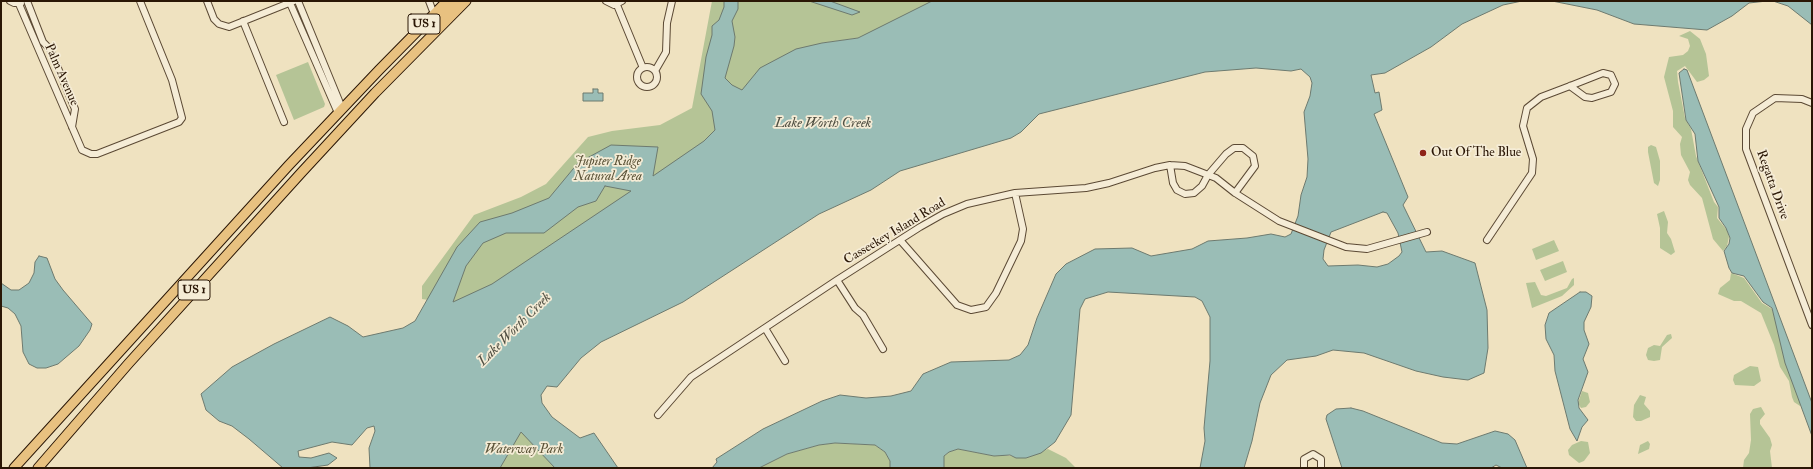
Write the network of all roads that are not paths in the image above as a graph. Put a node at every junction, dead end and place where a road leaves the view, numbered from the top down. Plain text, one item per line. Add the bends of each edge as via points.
1 (3, 1) edge
2 (10, 1) edge
3 (26, 1) edge
4 (140, 1) edge
5 (206, 1) edge
6 (298, 1) edge
7 (429, 1) edge
8 (447, 1) edge
9 (456, 1) edge
10 (466, 1) edge
11 (606, 1) edge
12 (672, 1) edge
13 (292, 2) edge
14 (620, 3) edge
15 (19, 4) junction
16 (434, 14) junction
17 (243, 21) junction
18 (440, 28) junction
19 (643, 68) junction
20 (378, 70) junction
21 (655, 71) junction
22 (63, 79) junction
23 (53, 83) junction
24 (1570, 86) junction
25 (1812, 103) edge
26 (340, 110) junction
27 (284, 122) dead end
28 (72, 127) junction
29 (313, 160) junction
30 (1170, 166) junction
31 (1208, 175) junction
32 (1015, 193) junction
33 (1235, 193) junction
34 (233, 228) junction
35 (1426, 232) dead end
36 (900, 240) junction
37 (1487, 240) dead end
38 (188, 277) junction
39 (203, 280) junction
40 (837, 280) junction
41 (1812, 325) edge
42 (765, 328) junction
43 (883, 349) dead end
44 (785, 361) dead end
45 (129, 363) junction
46 (658, 415) dead end
47 (14, 468) edge
48 (38, 468) edge
49 (1304, 468) edge
50 (1321, 468) edge

1 - 2 street
2 - 15 street
3 - 15 street
3 - 22 street via 43,42 50,49
4 - 28 street, Palm Avenue via 172,80 182,118 179,122 97,154 82,150
5 - 17 street via 219,24 229,27
6 - 26 street
7 - 16 street
8 - 16 main road, US 1
9 - 18 main road via 445,12
10 - 18 main road, US 1
11 - 14 street via 611,5
12 - 21 street via 667,23 666,52
13 - 17 street
13 - 26 street
14 - 19 street
15 - 23 street, Palm Avenue
16 - 20 main road, US 1
17 - 27 street
18 - 29 main road, US 1
19 - 21 street via 649,67
19 - 21 street via 637,77 639,84 644,87 655,84
20 - 26 main road, US 1
20 - 29 main road via 379,80 319,146
22 - 23 street
22 - 28 street via 75,109
23 - 28 street, Palm Avenue
24 - 24 street via 1603,73 1611,75 1615,84 1611,92 1592,98
24 - 37 street via 1541,97 1527,108 1523,126 1533,160 1532,173
25 - 41 street, Regatta Drive via 1802,99 1775,98 1753,113 1746,129 1746,149
26 - 34 main road, US 1
29 - 39 main road, US 1
30 - 31 street, Casseekey Island Road via 1185,166
30 - 31 street via 1173,183 1177,190 1185,194 1194,193 1202,186
30 - 32 street, Casseekey Island Road via 1086,188
31 - 33 street, Casseekey Island Road
31 - 33 street via 1234,148 1249,151 1255,166
32 - 36 street, Casseekey Island Road via 967,204 943,214
32 - 36 street via 1023,229 1021,241 992,300 979,310 957,305
33 - 35 street, Casseekey Island Road via 1279,221 1346,247 1359,249
34 - 38 main road, US 1
34 - 39 main road via 227,243 204,267
36 - 40 street, Casseekey Island Road
38 - 45 main road via 189,288 143,341
38 - 47 main road, US 1
39 - 45 main road, US 1
40 - 42 street, Casseekey Island Road
40 - 43 street via 855,308 863,315
42 - 44 street
42 - 46 street, Casseekey Island Road via 691,377
45 - 48 main road, US 1
49 - 50 street via 1304,459 1313,454 1321,459

